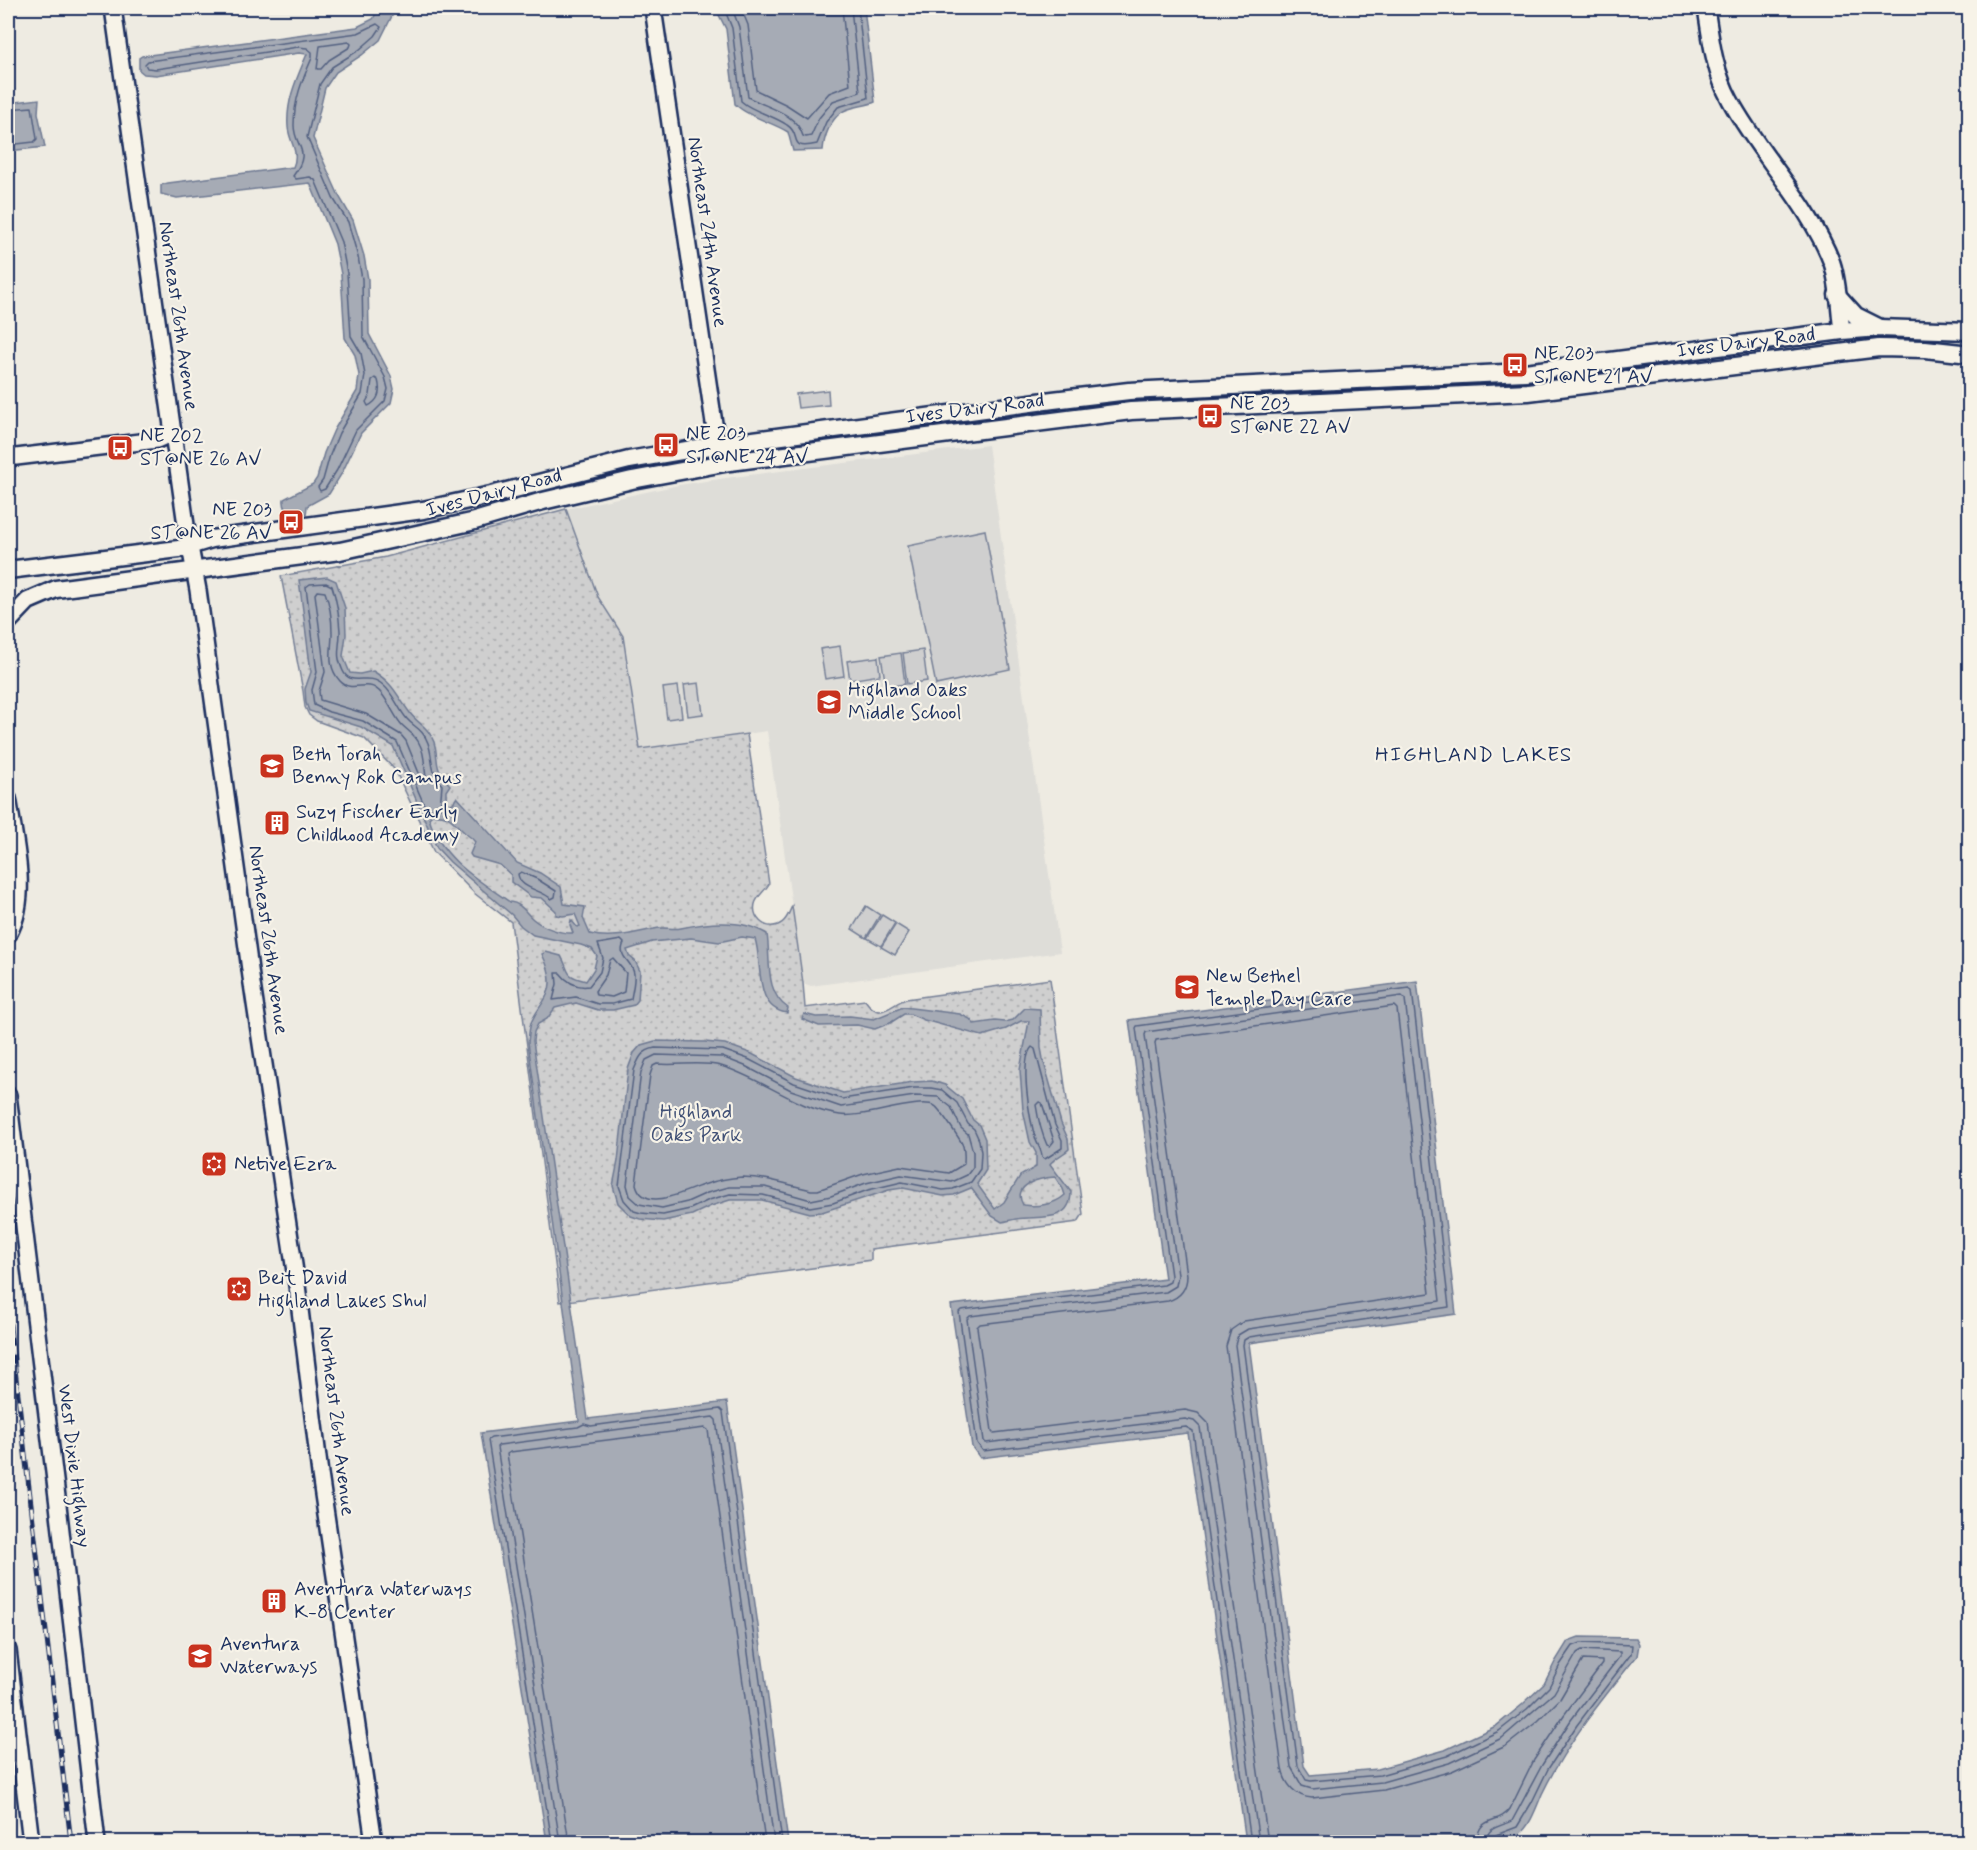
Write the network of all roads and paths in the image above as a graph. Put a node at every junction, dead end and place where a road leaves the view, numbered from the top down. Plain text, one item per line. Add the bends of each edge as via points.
1 (113, 8) edge
2 (653, 8) edge
3 (1706, 8) edge
4 (1837, 295) junction
5 (1879, 328) junction
6 (1842, 331) junction
7 (1970, 331) edge
8 (1845, 352) junction
9 (1970, 354) edge
10 (173, 433) junction
11 (716, 445) junction
12 (8, 458) edge
13 (718, 464) junction
14 (190, 546) junction
15 (8, 570) edge
16 (195, 571) junction
17 (8, 622) edge
18 (8, 800) edge
19 (8, 934) edge
20 (8, 1095) edge
21 (8, 1650) edge
22 (31, 1842) edge
23 (97, 1842) edge
24 (374, 1842) edge

1 - 10 street, Northeast 26th Avenue
2 - 11 street, Northeast 24th Avenue
3 - 4 street via 1713,59 1725,91 1811,221 1833,267
4 - 5 main road via 1856,316
4 - 6 street
5 - 6 main road, Ives Dairy Road
5 - 7 main road, Ives Dairy Road
6 - 8 main road
6 - 11 main road, Ives Dairy Road via 1525,372 1118,393
8 - 9 main road, Ives Dairy Road via 1879,348
8 - 13 main road, Ives Dairy Road via 1528,392 1131,411
10 - 12 street via 157,440
10 - 14 street, Northeast 26th Avenue
11 - 13 street, Northeast 24th Avenue
11 - 14 main road, Ives Dairy Road via 629,460 423,510 212,539
13 - 16 main road, Ives Dairy Road via 622,482 471,522 339,551
14 - 15 main road, Ives Dairy Road
14 - 16 street, Northeast 26th Avenue
16 - 17 main road, Ives Dairy Road via 56,589 28,601
16 - 24 street, Northeast 26th Avenue
18 - 19 main road via 19,895
20 - 23 street, West Dixie Highway
21 - 22 street

